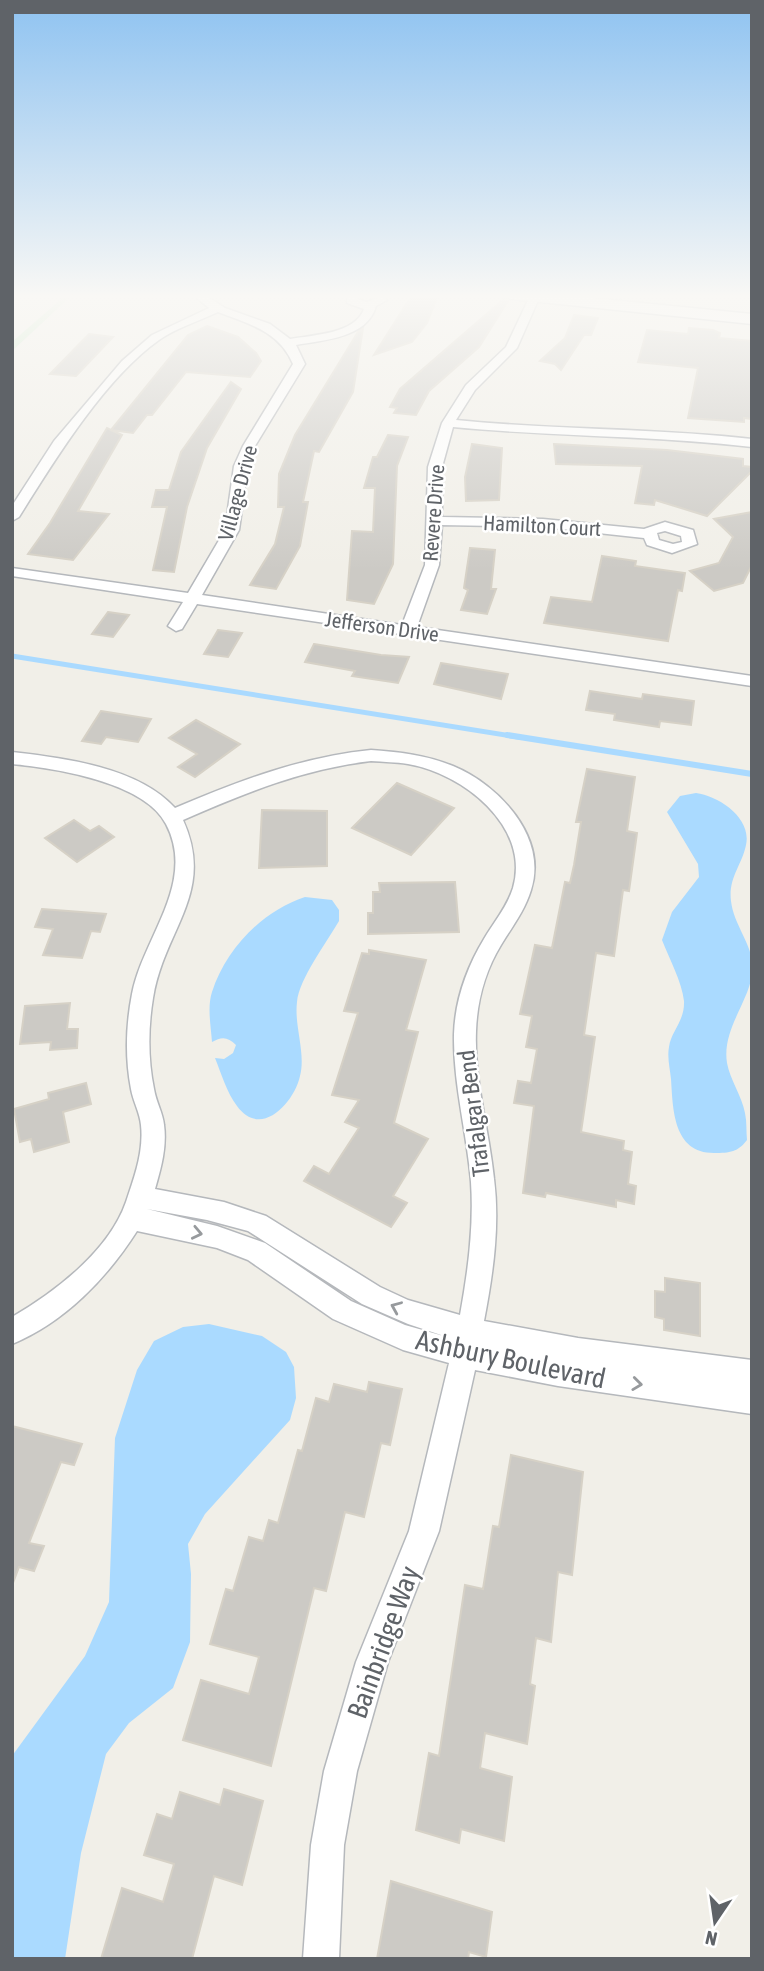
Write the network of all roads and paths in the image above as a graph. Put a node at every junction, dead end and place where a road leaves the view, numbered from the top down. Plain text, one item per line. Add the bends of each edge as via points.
1 (107, 386) edge
2 (287, 386) edge
3 (472, 386) edge
4 (448, 423) junction
5 (752, 443) edge
6 (12, 517) edge
7 (435, 522) junction
8 (648, 534) dead end
9 (12, 572) edge
10 (193, 598) junction
11 (176, 626) dead end
12 (408, 630) junction
13 (752, 681) edge
14 (12, 758) edge
15 (172, 817) junction
16 (135, 1207) junction
17 (12, 1331) edge
18 (467, 1342) junction
19 (752, 1373) edge
20 (752, 1400) edge
21 (321, 1959) edge

1 - 6 street via 60,441
2 - 10 street, Village Drive via 249,446 232,530
3 - 4 street, Revere Drive
4 - 5 street via 520,430 660,433
4 - 7 street, Revere Drive via 435,467
7 - 8 street, Hamilton Court via 543,523
7 - 12 street, Revere Drive via 432,565
9 - 10 street, Jefferson Drive
10 - 11 street, Village Drive
10 - 12 street, Jefferson Drive
12 - 13 street, Jefferson Drive
14 - 15 street via 73,768 118,782 155,801
15 - 16 street via 185,849 187,872 180,902 145,982 138,1036 142,1089 153,1125 153,1159
15 - 18 street, Trafalgar Bend via 300,765 385,755 453,772 495,802 519,835 525,867 522,889 476,975 465,1030 484,1202 481,1259
16 - 17 street via 123,1233 86,1278 52,1308
16 - 18 street, Ashbury Boulevard via 256,1251 362,1321 403,1337
18 - 19 street, Ashbury Boulevard via 537,1343
18 -> 20 street, Ashbury Boulevard via 558,1373
18 - 21 street, Bainbridge Way via 422,1535 371,1665 343,1754 321,1892

